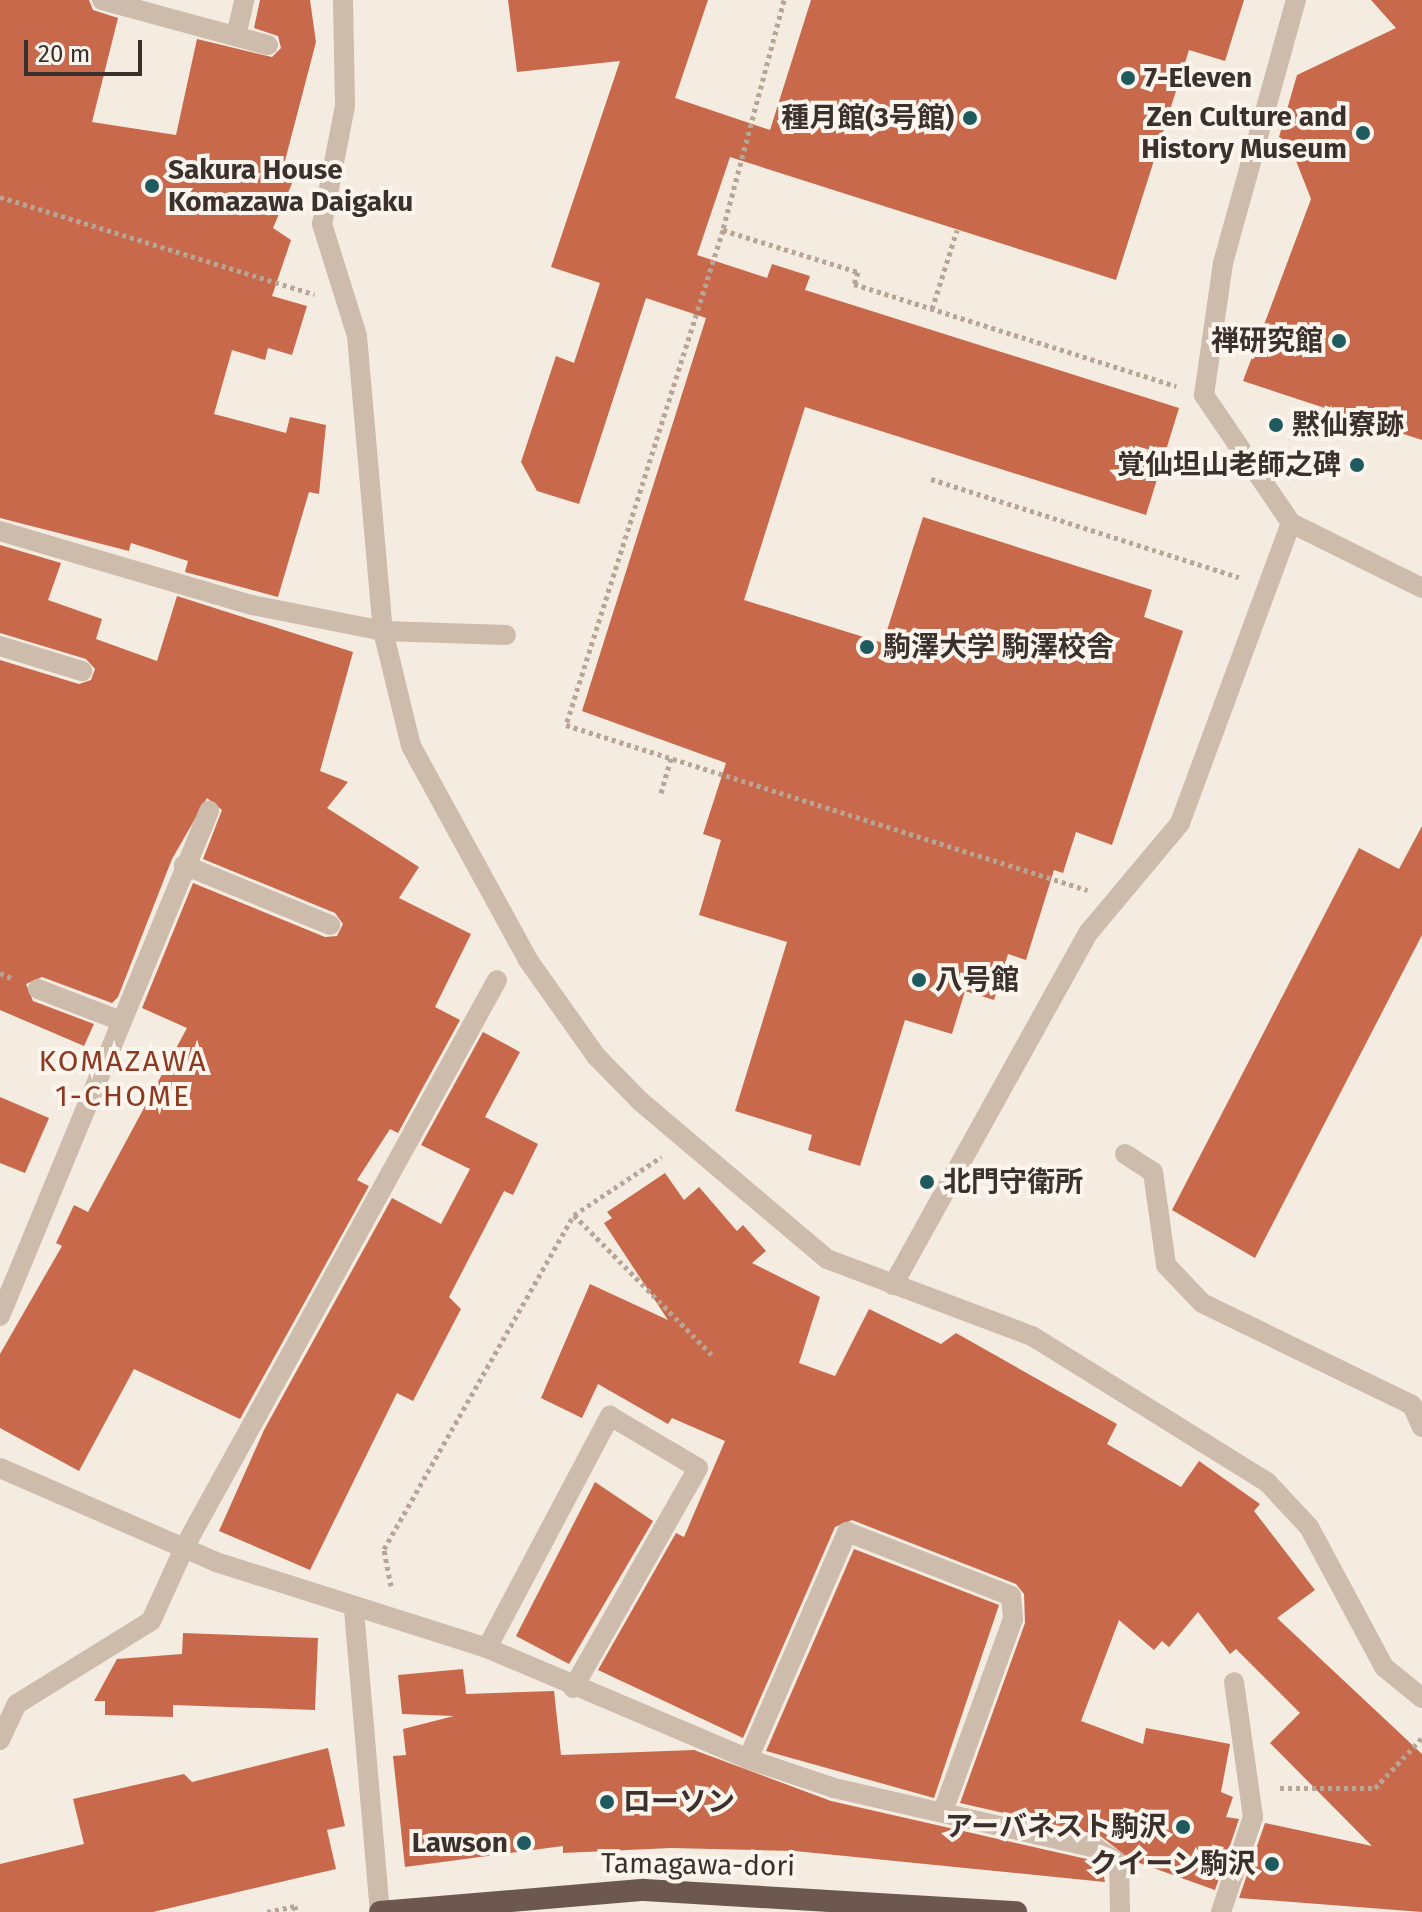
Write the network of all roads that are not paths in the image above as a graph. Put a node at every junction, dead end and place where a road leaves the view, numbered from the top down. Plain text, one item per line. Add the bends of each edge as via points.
1 (244, 0) edge
2 (343, 0) edge
3 (1296, 0) edge
4 (114, 2) edge
5 (236, 36) junction
6 (268, 45) dead end
7 (1291, 523) junction
8 (0, 531) edge
9 (1422, 588) edge
10 (383, 631) junction
11 (506, 635) dead end
12 (0, 646) edge
13 (82, 671) dead end
14 (209, 811) dead end
15 (184, 865) junction
16 (330, 925) dead end
17 (497, 980) dead end
18 (38, 989) dead end
19 (121, 1021) junction
20 (1125, 1154) dead end
21 (893, 1285) junction
22 (0, 1316) edge
23 (1422, 1427) edge
24 (0, 1468) edge
25 (185, 1546) junction
26 (354, 1610) junction
27 (487, 1648) junction
28 (1234, 1682) dead end
29 (573, 1688) junction
30 (1422, 1698) edge
31 (0, 1740) edge
32 (748, 1759) junction
33 (943, 1811) junction
34 (380, 1912) edge
35 (1016, 1912) edge
36 (1120, 1912) edge
37 (1221, 1912) edge

1 - 5 street
2 - 10 street via 345,106 322,224 349,305
3 - 7 street via 1223,263 1204,395
4 - 5 street
5 - 6 street
7 - 9 street
7 - 21 street via 1180,823 1089,932
8 - 10 street via 252,605
10 - 11 street
10 - 21 street via 411,746 528,960 596,1056 827,1259
12 - 13 street
14 - 15 street
15 - 16 street
15 - 19 street
17 - 25 street
18 - 19 street
19 - 22 street
20 - 23 street via 1153,1172 1166,1265 1202,1303 1412,1405
21 - 30 street via 1032,1336 1267,1482 1309,1527 1384,1667
24 - 25 street
25 - 26 street
25 - 31 street via 151,1621 17,1704
26 - 27 street via 396,1617
26 - 34 street
27 - 29 street
27 - 29 street via 610,1416 698,1468
28 - 37 street via 1253,1817
29 - 32 street
32 - 33 street
32 - 33 street via 847,1532 1011,1596 1013,1619
33 - 36 street via 1110,1854 1119,1863
34 - 35 highway, Tamagawa-dori via 644,1890

